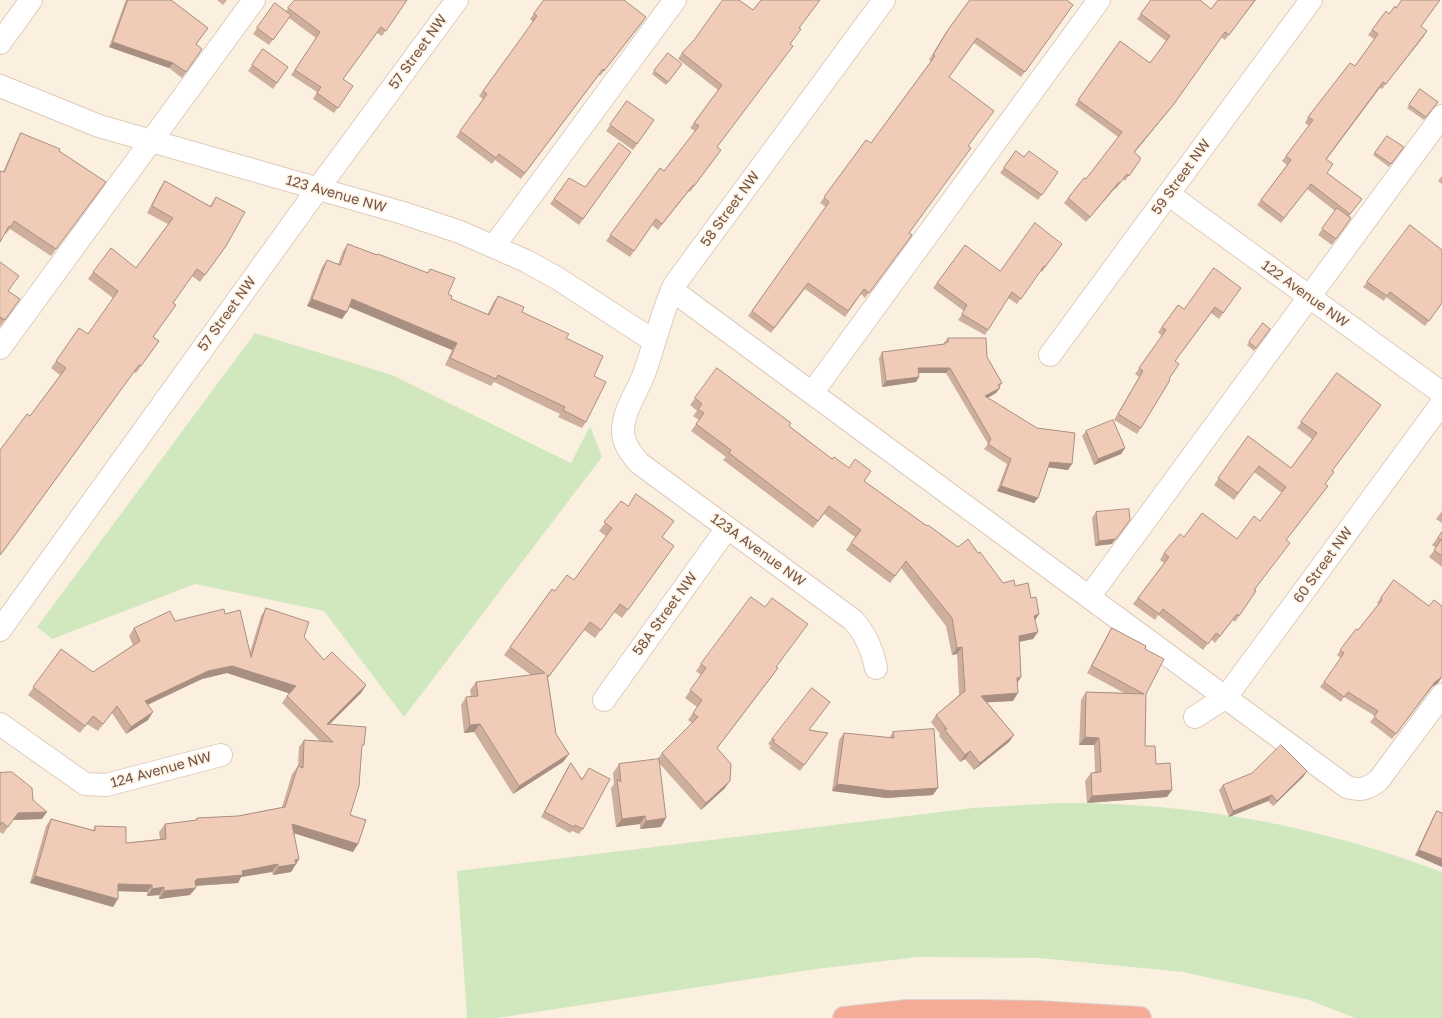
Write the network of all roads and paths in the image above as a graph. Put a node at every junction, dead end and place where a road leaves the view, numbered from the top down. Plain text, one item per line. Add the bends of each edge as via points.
1 (31, 0) edge
2 (254, 0) edge
3 (457, 0) edge
4 (675, 0) edge
5 (884, 0) edge
6 (1099, 0) edge
7 (1311, 0) edge
8 (0, 43) edge
9 (0, 86) edge
10 (1442, 116) edge
11 (150, 141) junction
12 (317, 190) junction
13 (1168, 194) junction
14 (494, 246) junction
15 (672, 290) junction
16 (1310, 297) junction
17 (654, 341) junction
18 (0, 348) edge
19 (1050, 355) dead end
20 (812, 393) junction
21 (1442, 393) edge
22 (1442, 403) edge
23 (624, 441) joint
24 (727, 528) junction
25 (1089, 597) junction
26 (0, 630) edge
27 (876, 668) dead end
28 (1442, 695) edge
29 (1226, 697) junction
30 (604, 700) dead end
31 (1195, 717) dead end
32 (0, 724) edge
33 (221, 755) dead end
34 (844, 1018) edge
35 (1140, 1018) edge

1 - 8 street
2 - 11 street
3 - 12 street, 57 Street NW
4 - 14 street
5 - 15 street, 58 Street NW
6 - 20 street
7 - 13 street, 59 Street NW
9 - 11 street, 123 Avenue NW via 98,126
10 - 16 street
11 - 12 street, 123 Avenue NW
11 - 18 street
12 - 14 street, 123 Avenue NW via 424,220
12 - 26 street, 57 Street NW
13 - 16 street, 122 Avenue NW
13 - 19 street, 59 Street NW
14 - 17 street, 123 Avenue NW via 557,278
15 - 17 street, 58 Street NW
15 - 20 street
16 - 21 street, 122 Avenue NW
16 - 25 street
17 - 23 street, 58 Street NW via 623,426
20 - 25 street
22 - 29 street, 60 Street NW
23 - 24 street, 123A Avenue NW via 639,463
24 - 27 street, 123A Avenue NW via 853,620 864,632 872,649
24 - 30 street, 58A Street NW
25 - 29 street
28 - 29 street via 1378,781 1366,790 1347,787
29 - 31 street, 60 Street NW
32 - 33 street, 124 Avenue NW via 85,784 106,785
34 - 35 highway via 907,1011 978,1011

